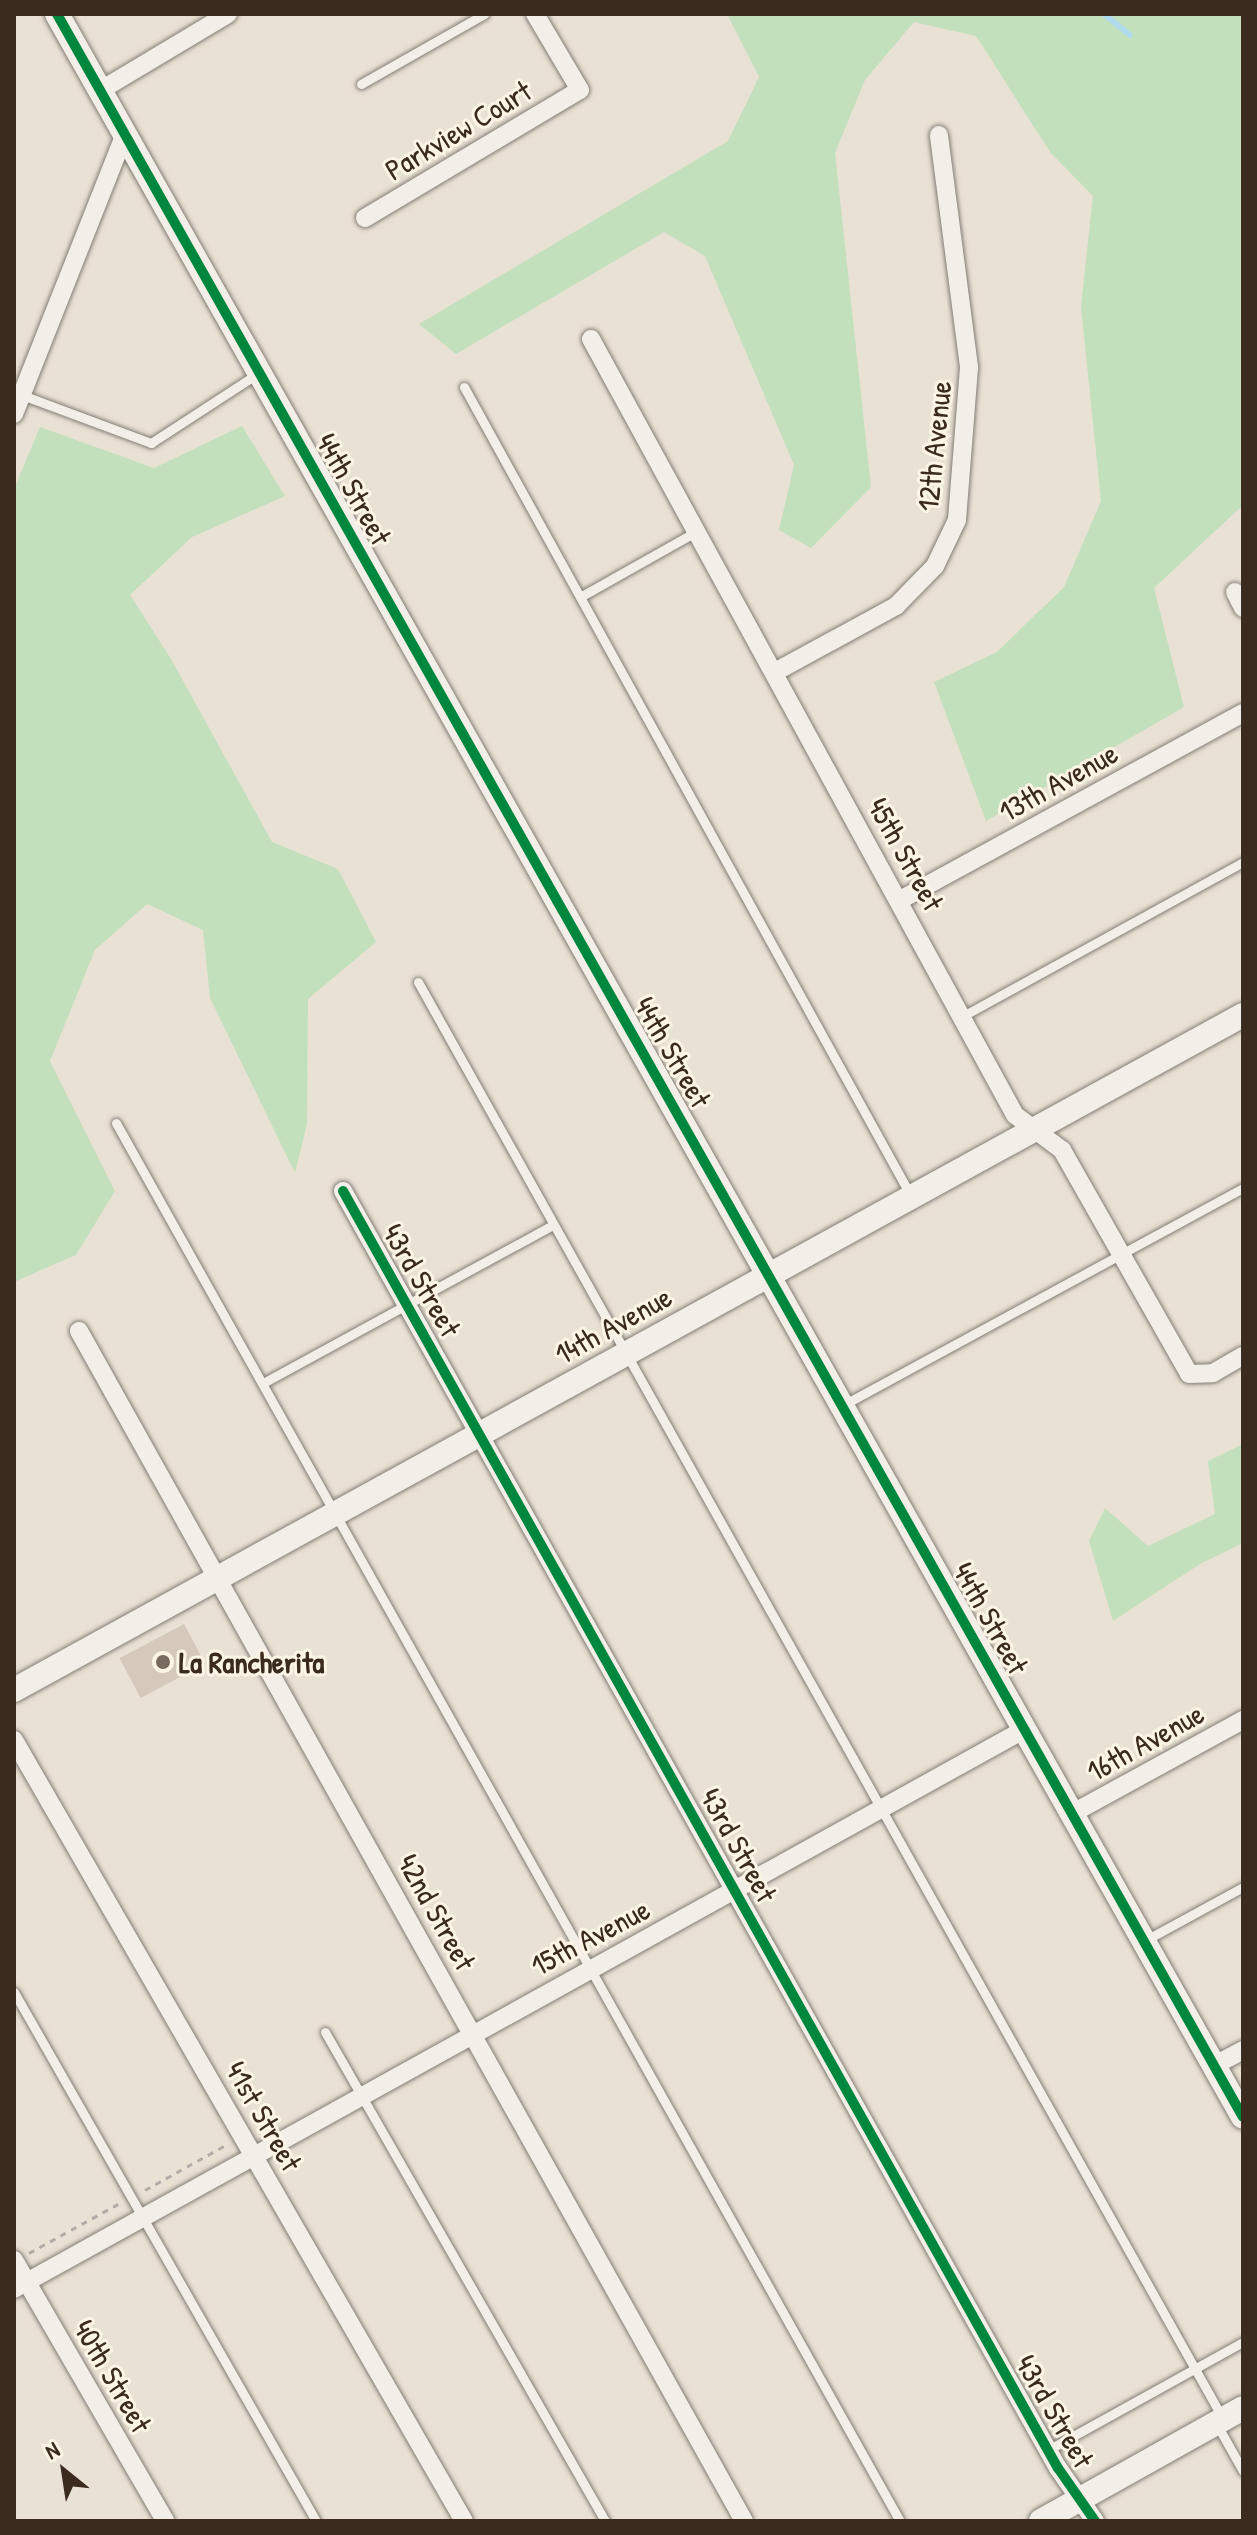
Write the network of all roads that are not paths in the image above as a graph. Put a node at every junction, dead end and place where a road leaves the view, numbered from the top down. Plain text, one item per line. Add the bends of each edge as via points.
1 (57, 14) edge
2 (228, 14) edge
3 (484, 14) edge
4 (535, 14) edge
5 (361, 84) dead end
6 (101, 90) junction
7 (125, 134) junction
8 (939, 135) dead end
9 (365, 218) dead end
10 (591, 339) dead end
11 (260, 372) junction
12 (464, 387) dead end
13 (22, 395) junction
14 (14, 414) edge
15 (697, 531) junction
16 (580, 597) junction
17 (775, 672) junction
18 (1243, 713) edge
19 (1243, 862) edge
20 (900, 900) junction
21 (418, 982) dead end
22 (1243, 1015) edge
23 (963, 1016) junction
24 (116, 1123) dead end
25 (1036, 1129) junction
26 (1243, 1188) edge
27 (343, 1191) dead end
28 (911, 1196) junction
29 (553, 1225) junction
30 (1121, 1255) junction
31 (772, 1273) junction
32 (409, 1304) junction
33 (79, 1331) dead end
34 (626, 1356) junction
35 (1243, 1356) edge
36 (263, 1383) junction
37 (845, 1404) junction
38 (482, 1433) junction
39 (337, 1516) junction
40 (220, 1579) junction
41 (14, 1690) edge
42 (1243, 1720) edge
43 (1025, 1729) junction
44 (14, 1740) edge
45 (882, 1808) junction
46 (1073, 1813) junction
47 (1243, 1887) edge
48 (736, 1889) junction
49 (1144, 1941) junction
50 (588, 1970) junction
51 (14, 1992) edge
52 (325, 2032) dead end
53 (472, 2032) junction
54 (1243, 2050) edge
55 (1215, 2065) junction
56 (362, 2094) junction
57 (1243, 2117) edge
58 (254, 2156) junction
59 (143, 2217) junction
60 (14, 2260) edge
61 (20, 2286) edge
62 (1243, 2342) edge
63 (1195, 2369) junction
64 (1227, 2417) edge
65 (1048, 2450) junction
66 (1243, 2471) edge
67 (1079, 2499) junction
68 (165, 2521) edge
69 (316, 2521) edge
70 (464, 2521) edge
71 (605, 2521) edge
72 (744, 2521) edge
73 (900, 2521) edge
74 (1041, 2521) edge
75 (1095, 2521) edge

1 - 6 street, 44th Street
2 - 6 street
3 - 5 lane
4 - 9 street, Parkview Court via 580,90
6 - 7 street, 44th Street
7 - 11 street, 44th Street
7 - 13 street
8 - 17 street, 12th Avenue via 969,367 957,520 935,566 896,606
10 - 15 street, 45th Street
11 - 13 lane via 151,443
11 - 31 street, 44th Street
12 - 16 lane
13 - 14 street
15 - 16 lane
15 - 17 street, 45th Street
16 - 28 lane
17 - 20 street, 45th Street
18 - 20 street, 13th Avenue
19 - 23 lane
20 - 23 street, 45th Street
21 - 29 lane
22 - 25 street, 14th Avenue
23 - 25 street, 45th Street via 1015,1115
24 - 36 lane
25 - 28 street, 14th Avenue
25 - 30 street, 45th Street via 1062,1150
26 - 30 lane
27 - 32 street, 43rd Street
28 - 31 street, 14th Avenue
29 - 32 lane
29 - 34 lane
30 - 35 street, 45th Street via 1184,1369 1195,1376 1213,1373
30 - 37 lane
31 - 34 street, 14th Avenue
31 - 37 street, 44th Street
32 - 36 lane
32 - 38 street, 43rd Street
33 - 40 street, 42nd Street
34 - 38 street, 14th Avenue
34 - 45 lane
36 - 39 lane
37 - 43 street, 44th Street
38 - 39 street, 14th Avenue
38 - 48 street, 43rd Street
39 - 40 street, 14th Avenue
39 - 50 lane
40 - 41 street, 14th Avenue
40 - 53 street, 42nd Street
42 - 46 street, 16th Avenue
43 - 45 street, 15th Avenue
43 - 46 street, 44th Street
44 - 58 street, 41st Street
45 - 48 street, 15th Avenue
45 - 63 lane
46 - 49 street, 44th Street
47 - 49 lane
48 - 50 street, 15th Avenue
48 - 65 street, 43rd Street
49 - 55 street, 44th Street
50 - 53 street, 15th Avenue
50 - 73 lane
51 - 59 lane
52 - 56 lane
53 - 56 street, 15th Avenue
53 - 72 street, 42nd Street
54 - 55 street
55 - 57 street, 44th Street
56 - 58 street, 15th Avenue
56 - 71 lane
58 - 59 street, 15th Avenue
58 - 70 street, 41st Street
59 - 61 street, 15th Avenue
59 - 69 lane
60 - 61 street, 40th Street
61 - 68 street, 40th Street
62 - 63 lane
63 - 64 lane
63 - 65 lane
64 - 66 lane
64 - 67 street
65 - 67 street, 43rd Street
67 - 74 street
67 - 75 street, 43rd Street

